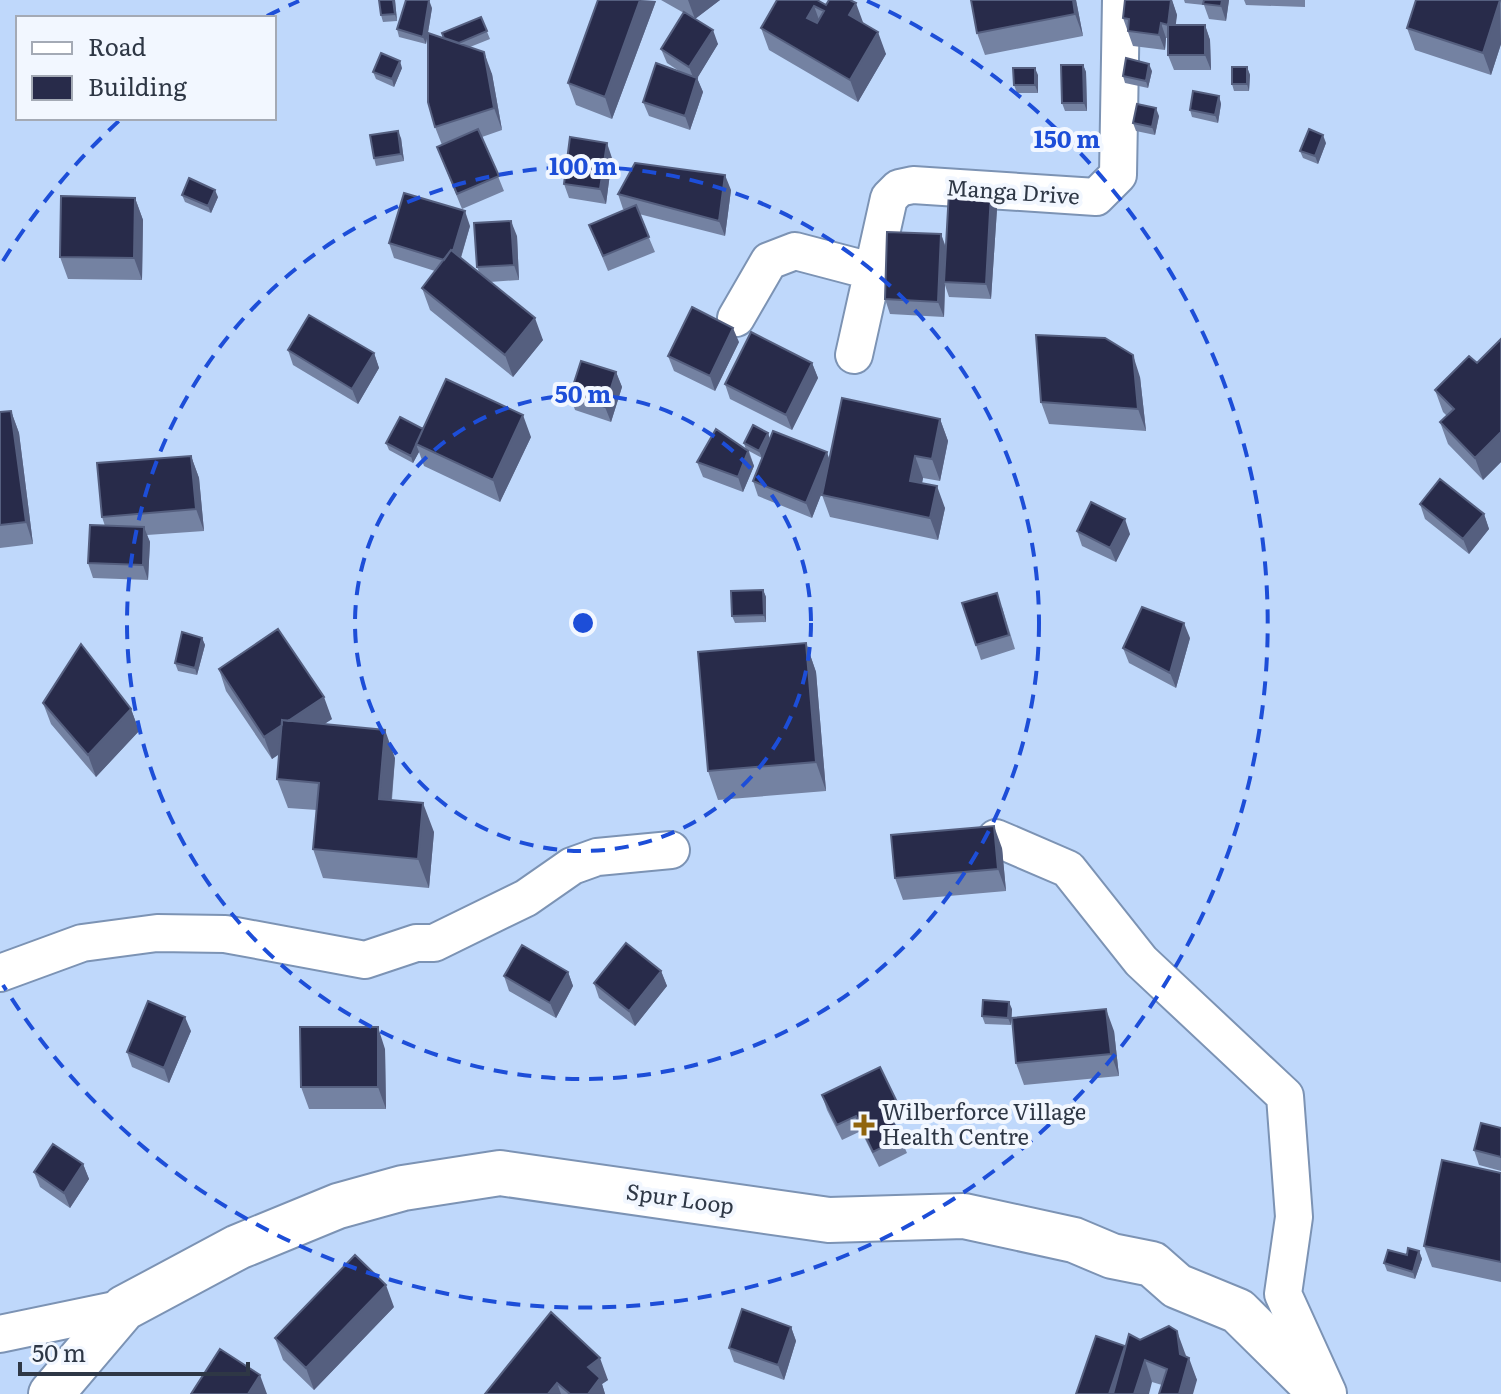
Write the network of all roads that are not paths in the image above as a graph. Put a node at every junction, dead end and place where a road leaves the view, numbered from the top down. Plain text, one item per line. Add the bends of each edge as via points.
1 (1121, 0) edge
2 (871, 271) junction
3 (736, 318) dead end
4 (854, 355) dead end
5 (996, 838) edge
6 (671, 850) dead end
7 (0, 973) edge
8 (124, 1308) junction
9 (0, 1334) edge
10 (51, 1394) edge
11 (1322, 1394) edge
12 (1329, 1394) edge

1 - 2 street, Manga Drive via 1118,175 1110,187 1096,197 899,188 889,198
2 - 3 street via 795,251 769,261
2 - 4 street, Manga Drive
5 - 12 street via 1068,869 1141,961 1285,1096 1294,1217 1283,1294
6 - 7 street via 597,857 434,943 416,943 365,960 225,934 157,933 82,943
8 - 9 street
8 - 10 street, Spur Loop
8 - 11 street, Spur Loop via 238,1247 338,1206 448,1178 500,1173 829,1220 964,1216 1074,1240 1112,1256 1152,1264 1177,1286 1238,1311

